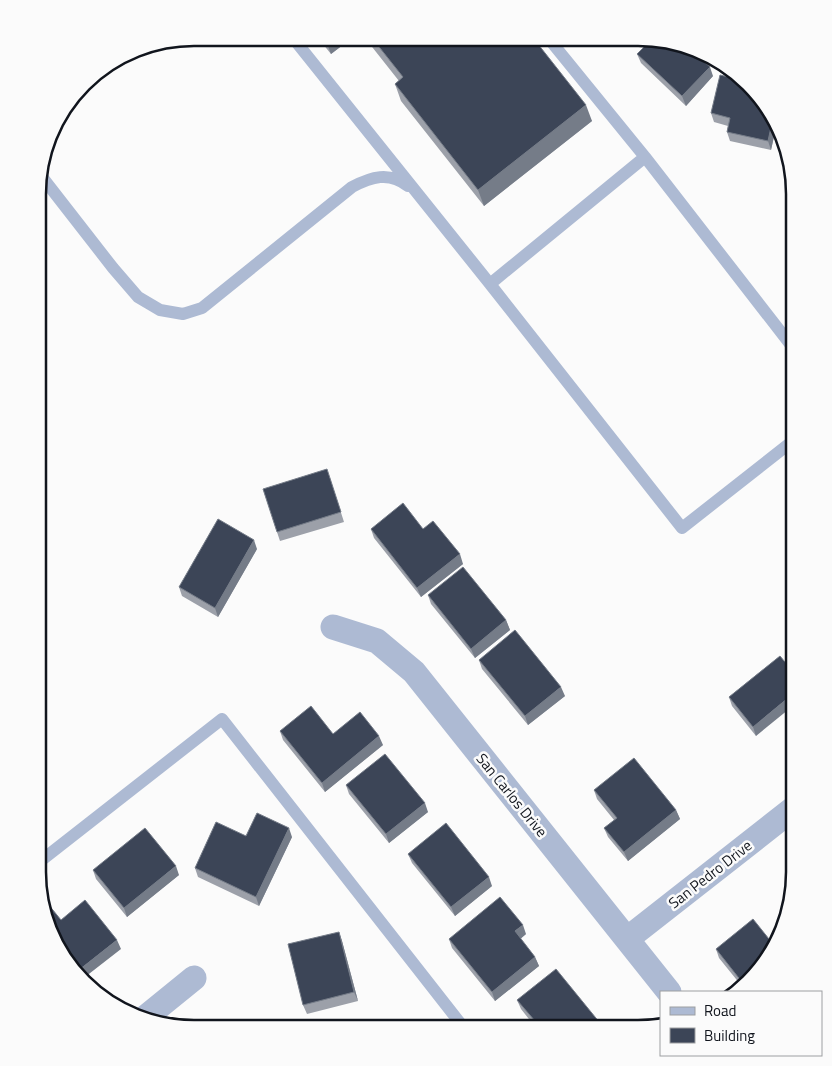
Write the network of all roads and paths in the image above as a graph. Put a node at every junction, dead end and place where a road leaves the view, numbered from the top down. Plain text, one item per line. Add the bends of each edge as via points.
1 (556, 46) edge
2 (301, 47) edge
3 (645, 157) junction
4 (47, 183) edge
5 (417, 194) junction
6 (490, 284) junction
7 (786, 338) edge
8 (786, 447) edge
9 (333, 627) dead end
10 (785, 815) edge
11 (46, 857) edge
12 (626, 939) junction
13 (194, 978) dead end
14 (668, 991) edge
15 (151, 1013) edge
16 (457, 1019) edge

1 - 3 lane
2 - 5 lane
3 - 6 lane
3 - 7 lane
4 - 5 lane via 138,297 160,310 183,314 202,308 364,180 374,177 394,179
5 - 6 lane
6 - 8 lane via 682,528
9 - 12 street, San Carlos Drive via 377,641 414,672
10 - 12 street, San Pedro Drive
11 - 16 lane via 222,719
12 - 14 street, San Carlos Drive
13 - 15 street

